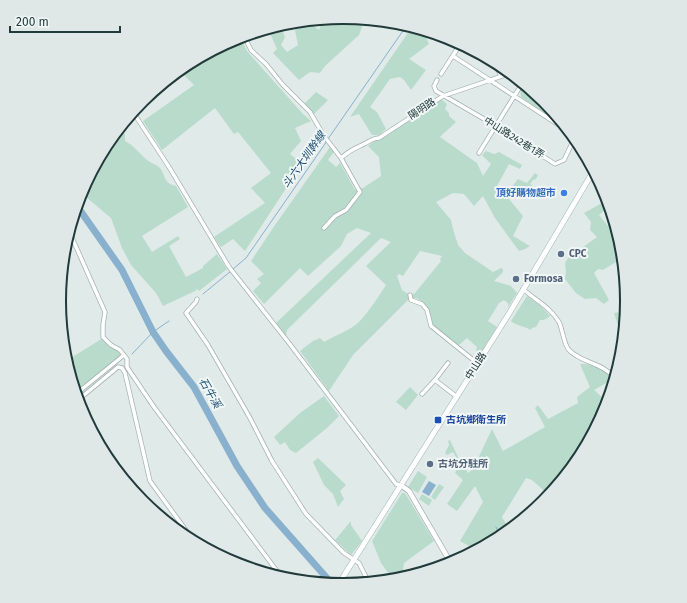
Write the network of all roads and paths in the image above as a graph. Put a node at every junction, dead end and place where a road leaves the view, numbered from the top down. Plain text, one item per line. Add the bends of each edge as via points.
1 (247, 42) edge
2 (458, 49) edge
3 (454, 56) junction
4 (498, 71) edge
5 (441, 74) dead end
6 (504, 75) edge
7 (500, 76) junction
8 (437, 80) dead end
9 (490, 80) junction
10 (520, 87) edge
11 (443, 96) junction
12 (514, 96) junction
13 (136, 117) edge
14 (555, 123) edge
15 (496, 126) junction
16 (572, 144) edge
17 (480, 153) dead end
18 (341, 158) junction
19 (590, 176) edge
20 (324, 228) dead end
21 (73, 239) edge
22 (523, 289) junction
23 (410, 295) dead end
24 (197, 299) dead end
25 (124, 355) junction
26 (448, 363) dead end
27 (477, 363) junction
28 (127, 366) junction
29 (122, 368) junction
30 (612, 374) edge
31 (435, 380) junction
32 (81, 390) edge
33 (422, 394) dead end
34 (83, 396) edge
35 (457, 397) junction
36 (402, 486) junction
37 (185, 529) edge
38 (449, 558) edge
39 (354, 560) junction
40 (277, 571) edge
41 (366, 578) edge
42 (342, 579) edge

1 - 18 street via 251,50 310,112
2 - 3 street
3 - 5 street
3 - 9 street
4 - 7 street
6 - 7 street, 陽明路
7 - 9 street, 陽明路
8 - 11 street via 434,89
9 - 11 street, 陽明路
9 - 12 street
10 - 12 street
11 - 15 street, 中山路242巷1弄
11 - 18 street, 陽明路 via 379,138 373,138 353,148
12 - 14 street
12 - 15 street
13 - 36 street via 229,267 289,342 383,468 396,484
15 - 16 street, 中山路242巷1弄 via 555,164 564,160
15 - 17 street
18 - 20 street via 360,192 346,210 335,216
19 - 22 main road, 中山路
21 - 25 street via 105,312 103,337
22 - 27 main road, 中山路
22 - 30 street via 550,310 558,322 569,351
23 - 27 street via 411,300 422,304 427,310 431,326
24 - 39 street via 186,312 250,418 272,461 306,514
25 - 28 street
25 - 32 street
26 - 31 street
27 - 35 main road, 中山路
28 - 29 street
28 - 40 street via 154,407
29 - 34 street via 118,367
29 - 37 street via 150,481
31 - 33 street
31 - 35 street
35 - 36 main road, 中山路
36 - 38 street via 409,491
36 - 39 main road, 中山路
39 - 41 street via 359,563
39 - 42 main road, 中山路

